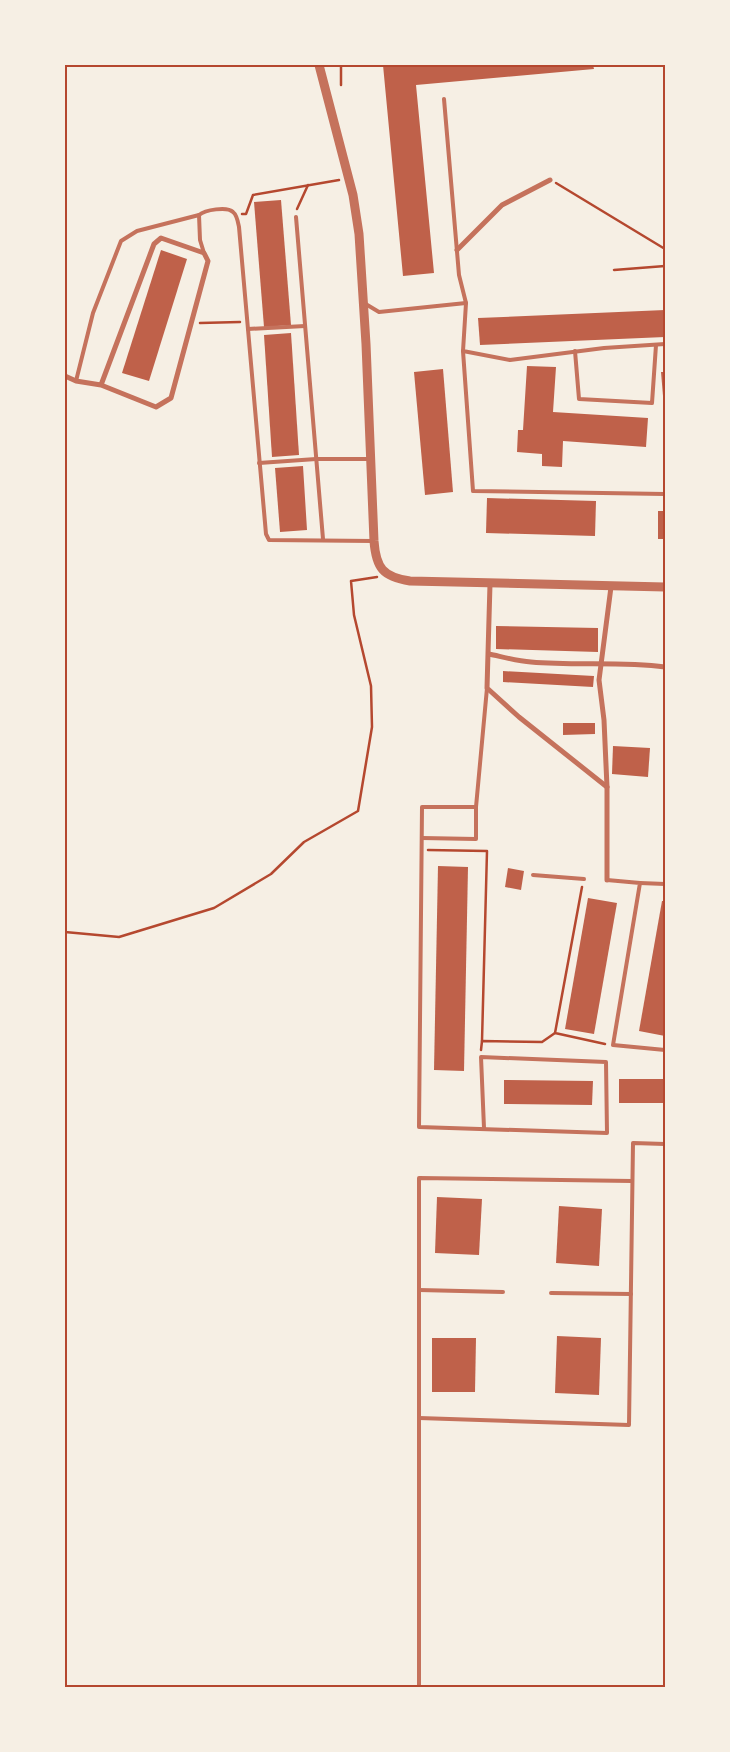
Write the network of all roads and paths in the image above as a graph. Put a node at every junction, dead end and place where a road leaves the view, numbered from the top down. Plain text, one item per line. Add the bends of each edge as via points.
1 (319, 65) edge
2 (341, 65) edge
3 (341, 85) dead end
4 (444, 99) dead end
5 (339, 180) dead end
6 (550, 180) joint
7 (308, 185) junction
8 (200, 215) junction
9 (236, 215) junction
10 (296, 217) joint
11 (665, 249) edge
12 (457, 250) junction
13 (204, 253) junction
14 (665, 266) edge
15 (614, 270) dead end
16 (364, 303) junction
17 (466, 303) junction
18 (247, 322) junction
19 (191, 323) junction
20 (305, 326) junction
21 (248, 329) junction
22 (665, 344) edge
23 (656, 345) junction
24 (462, 351) junction
25 (575, 351) junction
26 (65, 376) edge
27 (76, 381) junction
28 (101, 385) junction
29 (316, 459) junction
30 (369, 460) junction
31 (259, 463) junction
32 (665, 494) edge
33 (322, 540) junction
34 (374, 541) junction
35 (388, 575) junction
36 (490, 584) junction
37 (611, 587) junction
38 (665, 587) edge
39 (489, 654) junction
40 (601, 665) junction
41 (665, 666) edge
42 (487, 688) junction
43 (607, 787) junction
44 (476, 807) junction
45 (422, 838) junction
46 (422, 849) junction
47 (533, 875) dead end
48 (584, 879) joint
49 (607, 880) joint
50 (640, 883) junction
51 (665, 884) edge
52 (65, 932) edge
53 (555, 1033) junction
54 (482, 1041) junction
55 (613, 1045) junction
56 (665, 1050) edge
57 (481, 1057) junction
58 (484, 1128) junction
59 (665, 1144) edge
60 (632, 1181) junction
61 (419, 1290) junction
62 (503, 1292) dead end
63 (551, 1293) dead end
64 (631, 1294) junction
65 (419, 1418) junction
66 (420, 1687) edge

1 - 16 street via 357,214
2 - 3 path
4 - 12 lane
5 - 7 path
6 - 11 path
6 - 12 street via 502,205
7 - 9 path via 253,195 246,214
7 - 10 path
8 - 9 lane via 228,208
8 - 13 lane via 200,240
8 - 27 lane via 136,231 121,241 93,313
9 - 18 lane
10 - 20 lane
12 - 17 lane
13 - 19 street via 208,261
13 - 28 street via 161,238 154,244
14 - 15 path
16 - 17 lane via 379,312
16 - 30 street
17 - 24 lane
18 - 19 path
18 - 21 lane
19 - 28 street via 170,398 156,407
20 - 21 lane
20 - 29 lane
21 - 31 lane
22 - 23 lane
23 - 25 lane
23 - 25 lane via 652,403 578,399
24 - 25 lane via 510,360
24 - 32 lane via 473,491
26 - 27 street
27 - 28 street
29 - 30 lane
29 - 31 lane
29 - 33 lane
30 - 34 street
31 - 33 lane via 266,534 270,540
33 - 34 lane
34 - 35 street via 375,558
35 - 36 street via 410,581
35 - 52 path via 351,581 354,615 371,686 372,727 358,811 304,842 271,874 214,908 118,937
36 - 37 street
36 - 39 street
37 - 38 street
37 - 40 street
39 - 40 street via 529,662
39 - 42 street
40 - 41 street
40 - 43 street via 599,680
42 - 43 street
42 - 44 lane
43 - 49 street
44 - 45 lane via 422,807
44 - 45 lane via 476,839
45 - 46 lane
46 - 54 path via 487,851
46 - 58 lane via 419,1127
47 - 48 lane
48 - 53 path
49 - 50 lane
50 - 51 lane
50 - 55 lane
53 - 54 path via 542,1042
53 - 55 path
54 - 57 path
55 - 56 lane
57 - 58 lane
57 - 58 lane via 606,1062 607,1133
59 - 60 lane via 633,1143
60 - 61 lane via 419,1178
60 - 64 lane
61 - 62 lane
61 - 65 lane
63 - 64 lane
64 - 65 lane via 629,1425
65 - 66 lane

